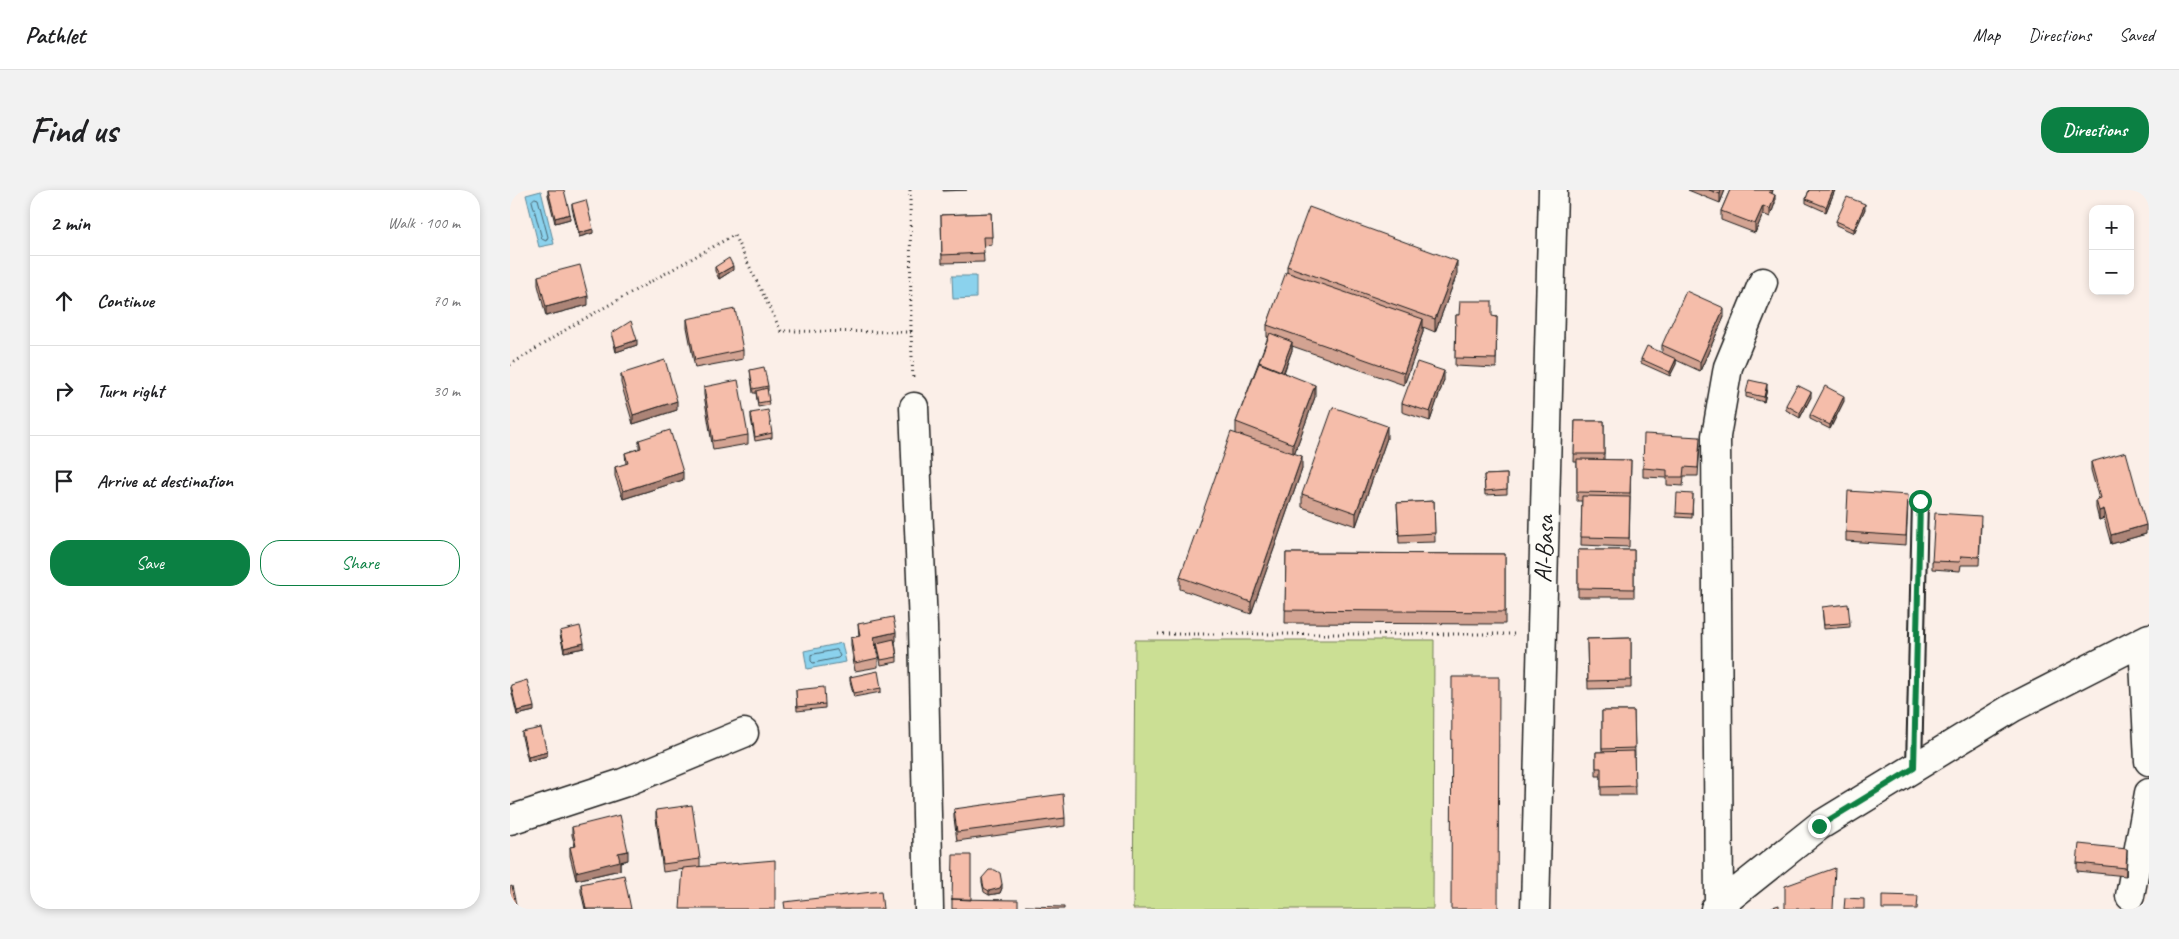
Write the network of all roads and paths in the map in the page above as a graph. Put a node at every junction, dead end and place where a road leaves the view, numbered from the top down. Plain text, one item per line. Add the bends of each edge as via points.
1 (910, 190) edge
2 (1553, 190) edge
3 (1763, 282) dead end
4 (911, 332) junction
5 (510, 365) edge
6 (914, 407) joint
7 (1920, 501) dead end
8 (1158, 634) dead end
9 (1541, 634) junction
10 (2146, 639) edge
11 (744, 733) dead end
12 (2149, 761) edge
13 (1914, 768) junction
14 (2149, 793) edge
15 (510, 820) edge
16 (2130, 896) dead end
17 (1717, 907) edge
18 (929, 909) edge
19 (1535, 909) edge

1 - 4 path
2 - 9 street, Al-Basa
3 - 17 street via 1728,367 1716,436
4 - 5 path via 782,330 734,235 575,324
4 - 6 path
6 - 18 street
7 - 13 lane
8 - 9 path
9 - 19 street, Al-Basa
10 - 12 street
10 - 13 street via 2012,708
11 - 15 street via 623,783
13 - 17 street via 1819,826
14 - 16 street

